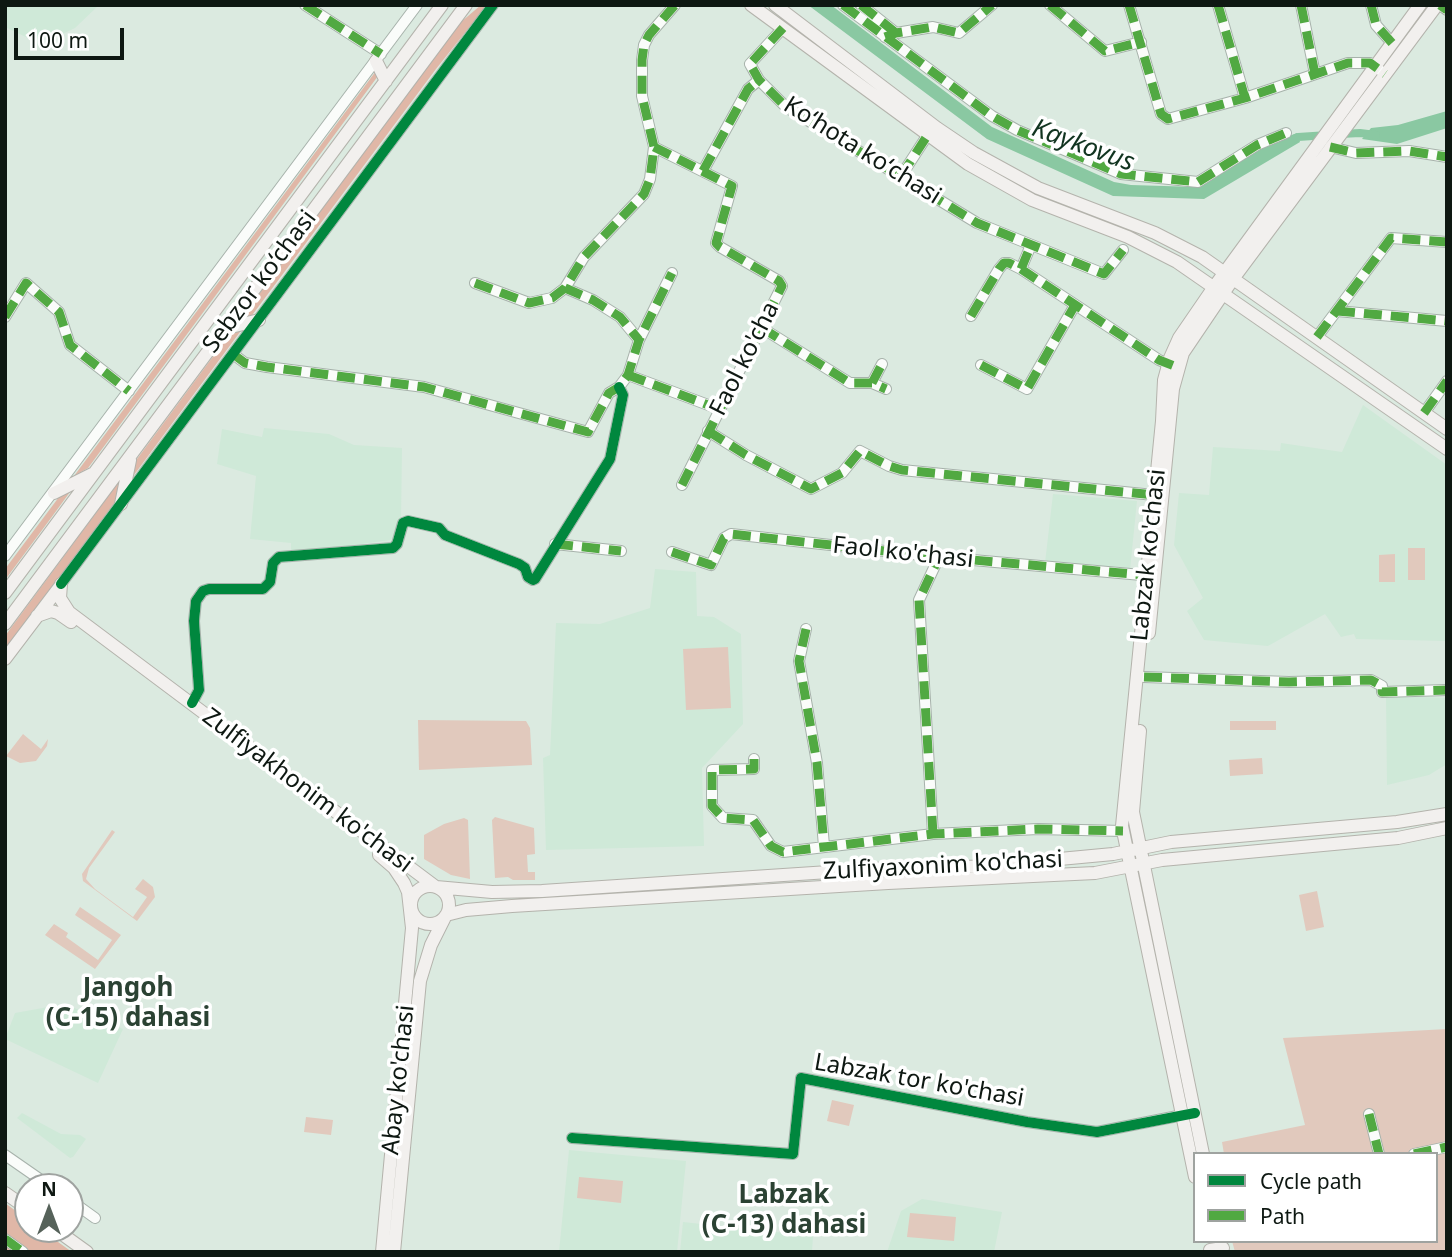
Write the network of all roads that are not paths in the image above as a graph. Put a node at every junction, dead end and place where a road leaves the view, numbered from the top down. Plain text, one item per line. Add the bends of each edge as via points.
1 (305, 5) edge
2 (417, 5) edge
3 (427, 5) edge
4 (442, 5) edge
5 (493, 5) edge
6 (675, 5) edge
7 (751, 5) edge
8 (775, 5) edge
9 (843, 5) edge
10 (862, 5) edge
11 (992, 5) edge
12 (1050, 5) edge
13 (1129, 5) edge
14 (1218, 5) edge
15 (1301, 5) edge
16 (1371, 5) edge
17 (1420, 5) edge
18 (1438, 5) edge
19 (466, 6) edge
20 (1447, 10) edge
21 (783, 28) junction
22 (425, 29) junction
23 (891, 35) junction
24 (1141, 42) junction
25 (1392, 43) junction
26 (378, 57) junction
27 (1380, 70) junction
28 (1315, 74) junction
29 (388, 78) junction
30 (760, 80) junction
31 (406, 87) junction
32 (1245, 98) junction
33 (1286, 133) dead end
34 (927, 136) junction
35 (1328, 140) junction
36 (654, 147) junction
37 (1447, 157) edge
38 (703, 172) junction
39 (901, 176) junction
40 (1105, 221) junction
41 (1447, 242) edge
42 (1031, 245) junction
43 (1123, 250) dead end
44 (1021, 269) junction
45 (672, 273) dead end
46 (1229, 275) junction
47 (475, 283) dead end
48 (565, 288) junction
49 (1218, 290) junction
50 (1076, 305) junction
51 (1337, 311) junction
52 (971, 316) dead end
53 (5, 317) edge
54 (258, 320) junction
55 (1447, 321) edge
56 (227, 328) junction
57 (762, 328) junction
58 (1317, 337) junction
59 (639, 340) junction
60 (233, 354) junction
61 (883, 364) dead end
62 (981, 365) dead end
63 (1172, 366) junction
64 (628, 375) junction
65 (1447, 381) edge
66 (872, 383) junction
67 (619, 387) junction
68 (886, 389) dead end
69 (155, 390) junction
70 (129, 391) junction
71 (1408, 401) junction
72 (171, 402) junction
73 (719, 409) junction
74 (1424, 413) junction
75 (1398, 415) junction
76 (1447, 429) edge
77 (708, 431) junction
78 (1447, 449) edge
79 (131, 455) junction
80 (95, 472) junction
81 (681, 485) dead end
82 (54, 493) junction
83 (1154, 495) junction
84 (121, 504) junction
85 (555, 544) junction
86 (621, 551) dead end
87 (672, 552) dead end
88 (5, 556) edge
89 (939, 557) junction
90 (1150, 576) junction
91 (61, 584) junction
92 (5, 593) edge
93 (37, 616) junction
94 (5, 624) edge
95 (806, 629) dead end
96 (5, 659) edge
97 (1144, 677) junction
98 (1447, 690) edge
99 (192, 703) junction
100 (754, 759) dead end
101 (1444, 814) edge
102 (1397, 822) junction
103 (1446, 829) edge
104 (1123, 831) junction
105 (933, 834) junction
106 (1398, 838) junction
107 (824, 846) junction
108 (1133, 849) junction
109 (1136, 866) junction
110 (1095, 873) junction
111 (436, 887) junction
112 (1135, 890) junction
113 (411, 908) junction
114 (446, 915) junction
115 (402, 1108) junction
116 (1188, 1114) junction
117 (1369, 1114) dead end
118 (572, 1138) dead end
119 (1447, 1147) edge
120 (1202, 1152) edge
121 (1378, 1152) edge
122 (1423, 1152) edge
123 (5, 1155) edge
124 (1193, 1159) edge
125 (31, 1173) edge
126 (84, 1210) edge
127 (95, 1218) dead end
128 (5, 1238) edge
129 (23, 1252) edge
130 (382, 1252) edge
131 (394, 1252) edge

1 - 26 street
2 - 26 street, Sebzor ko‘chasi
3 - 22 main road
4 - 22 main road, Sebzor ko‘chasi
5 - 54 street, Sebzor ko‘chasi
6 - 36 street via 649,34 642,60 642,96
7 - 21 main road
8 - 40 main road via 965,147
9 - 23 street
10 - 23 street
11 - 23 street via 959,33 933,27
12 - 24 street via 1105,51
13 - 24 street
14 - 32 street
15 - 28 street
16 - 25 street via 1376,25
17 - 25 main road, Labzak ko'chasi
18 - 20 street
18 - 27 main road, Labzak ko'chasi
19 - 31 main road, Sebzor ko‘chasi
21 - 30 street, Koʻhota koʻchasi via 750,64
21 - 34 main road
22 - 29 main road, Sebzor ko‘chasi
23 - 33 street via 992,116 1126,175 1198,182 1257,145
24 - 32 street via 1161,114 1168,119
25 - 27 main road, Labzak ko'chasi
26 - 29 main road
26 - 70 street, Sebzor ko‘chasi
27 - 28 street via 1358,61
27 - 35 main road, Labzak ko'chasi
27 - 35 main road, Labzak ko'chasi via 1344,129
28 - 32 street
29 - 31 main road
29 - 69 main road, Sebzor ko‘chasi
30 - 38 street via 748,89
30 - 39 street, Koʻhota koʻchasi via 786,107
31 - 56 main road, Sebzor ko‘chasi
34 - 39 street
34 - 40 main road via 1016,192 1058,212
35 - 37 street via 1356,153 1419,152
35 - 46 main road, Labzak ko'chasi
36 - 38 street, Faol ko'cha
36 - 48 street via 644,194 584,257
38 - 57 street, Faol ko'cha via 732,186 716,237 718,246 782,284
39 - 42 street, Koʻhota koʻchasi via 977,223
40 - 46 main road via 1179,244
40 - 49 main road
41 - 51 street via 1391,238
42 - 43 street, Koʻhota koʻchasi via 1104,274
42 - 44 street
44 - 50 street
44 - 52 street via 1004,263
45 - 59 street
46 - 49 main road, Labzak ko'chasi
46 - 58 main road
47 - 48 street via 534,303
48 - 59 street via 620,317
49 - 63 main road, Labzak ko'chasi via 1179,338
49 - 75 main road
50 - 62 street via 1027,389
50 - 63 street
51 - 55 street
51 - 58 street
53 - 70 street via 26,283 60,312 71,345
54 - 56 main road
54 - 60 street, Sebzor ko‘chasi
56 - 72 main road, Sebzor ko‘chasi
57 - 66 street via 850,383
57 - 73 street, Faol ko'cha
58 - 71 main road
59 - 64 street
60 - 67 street via 256,365 424,387 588,432 609,393
60 - 84 street, Sebzor ko‘chasi
61 - 66 street
63 - 83 main road, Labzak ko'chasi via 1163,385
63 - 90 main road, Labzak ko'chasi
64 - 67 street
64 - 73 street
65 - 74 street
66 - 68 street
67 - 85 street via 623,396 610,459
69 - 72 main road
69 - 80 main road, Sebzor ko‘chasi
70 - 82 street, Sebzor ko‘chasi
71 - 74 main road
71 - 75 main road via 1398,404
72 - 79 main road, Sebzor ko‘chasi
73 - 77 street, Faol ko'cha
74 - 76 main road
75 - 78 main road
77 - 81 street, Faol ko'cha
77 - 83 street via 811,489 842,473 860,451 902,470
79 - 84 main road
79 - 94 main road, Sebzor ko‘chasi
80 - 82 main road
80 - 92 main road, Sebzor ko‘chasi
82 - 88 street, Sebzor ko‘chasi
83 - 90 main road, Labzak ko'chasi
84 - 91 street, Sebzor ko‘chasi
85 - 86 street
85 - 99 street via 533,580 519,564 445,535 439,528 408,521 393,548 279,557 266,587 209,589 195,601 199,681
87 - 89 street, Faol ko'chasi via 711,565 724,538 731,534
89 - 90 street, Faol ko'chasi
89 - 105 street via 919,600
90 - 97 main road, Labzak ko'chasi
90 - 104 main road, Labzak ko'chasi
91 - 93 main road, Sebzor ko‘chasi
91 - 99 main road, Zulfiyakhonim ko'chasi via 60,598 69,612
93 - 96 main road, Sebzor ko‘chasi
93 - 113 main road, Zulfiyakhonim ko'chasi via 51,611 65,617 342,825 394,868
95 - 107 street via 799,661 817,763
97 - 98 street via 1371,680 1382,686 1382,692
97 - 108 main road, Labzak ko'chasi
99 - 111 main road, Zulfiyakhonim ko'chasi
100 - 107 street via 754,769 712,770 712,806 723,818 753,820 778,850 791,853
101 - 102 main road, Zulfiyaxonim ko'chasi
101 - 103 main road
102 - 106 main road
102 - 108 main road, Zulfiyaxonim ko'chasi
103 - 106 main road, Zulfiyaxonim ko'chasi
104 - 105 street
104 - 108 main road, Labzak ko'chasi
105 - 107 street
106 - 109 main road, Zulfiyaxonim ko'chasi
108 - 109 main road, Labzak ko'chasi
108 - 111 main road, Zulfiyaxonim ko'chasi via 1020,866 889,868 542,891
109 - 110 main road, Zulfiyaxonim ko'chasi
109 - 112 main road, Labzak ko'chasi
109 - 116 main road, Labzak ko'chasi
110 - 112 main road via 1116,874
110 - 114 main road, Zulfiyaxonim ko'chasi via 512,906
111 - 113 main road via 417,891
111 - 114 main road via 448,898
112 - 116 main road, Labzak ko'chasi
113 - 114 main road via 423,923 436,923
113 - 115 main road, Abay ko'chasi
114 - 115 main road, Abay ko'chasi via 421,981
115 - 130 main road, Abay ko'chasi
115 - 131 main road, Abay ko'chasi
116 - 118 street, Labzak tor ko'chasi via 1097,1132 801,1078 793,1154
116 - 120 main road, Labzak ko'chasi
116 - 124 main road, Labzak ko'chasi
117 - 121 street
119 - 122 street
123 - 125 street
126 - 127 street
128 - 129 street

